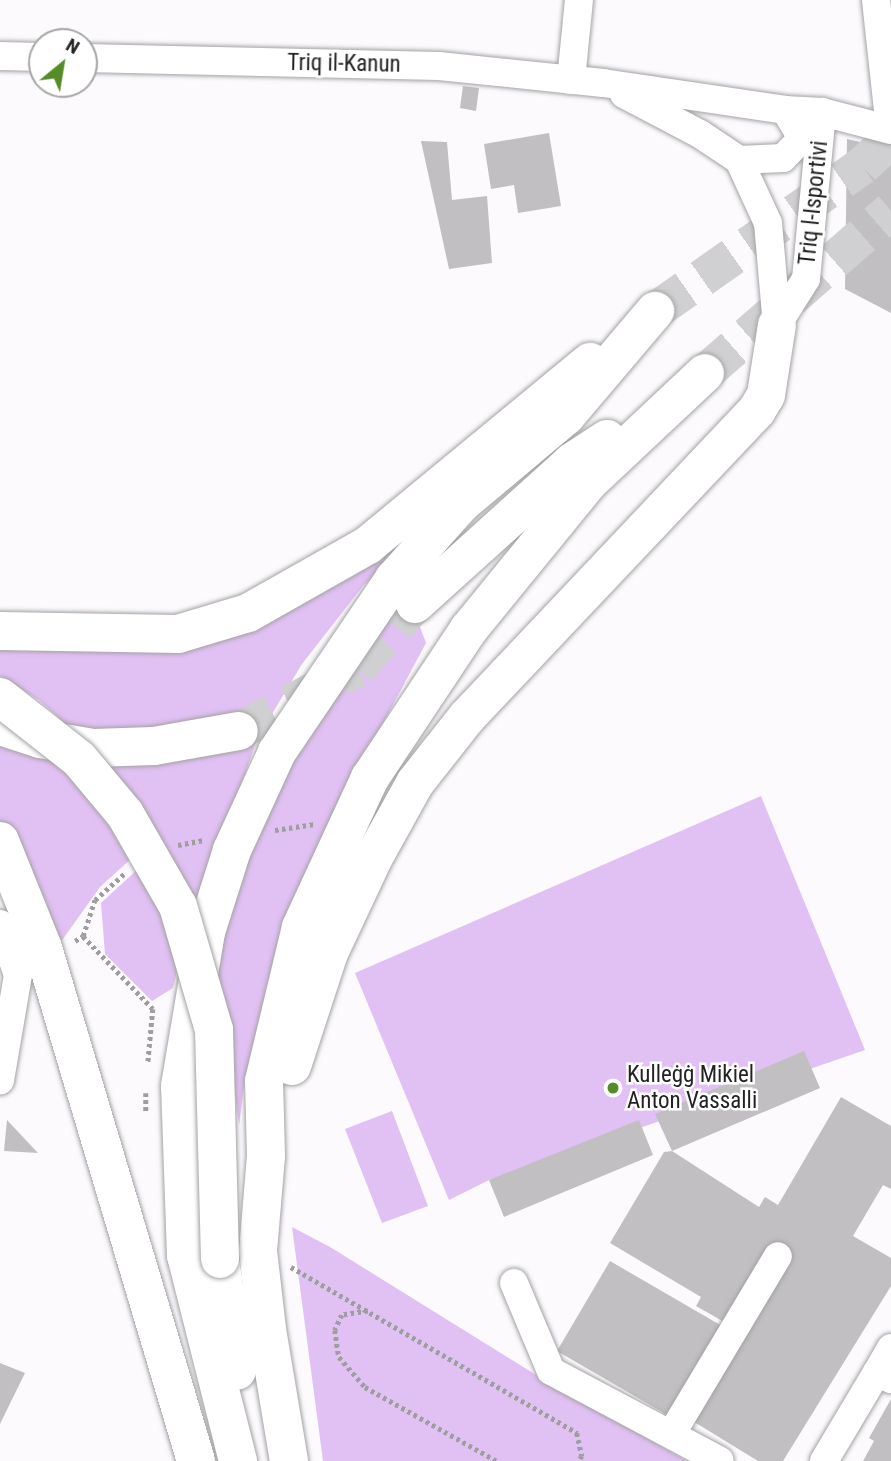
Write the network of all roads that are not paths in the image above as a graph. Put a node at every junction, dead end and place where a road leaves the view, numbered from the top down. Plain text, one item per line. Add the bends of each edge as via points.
1 (579, 0) edge
2 (876, 0) edge
3 (0, 55) edge
4 (28, 56) edge
5 (98, 58) edge
6 (570, 80) junction
7 (603, 83) junction
8 (785, 110) junction
9 (822, 112) junction
10 (890, 130) edge
11 (739, 160) junction
12 (777, 325) junction
13 (415, 604) tunnel mouth
14 (0, 631) edge
15 (0, 696) edge
16 (0, 726) edge
17 (239, 731) tunnel mouth
18 (0, 841) edge
19 (1, 929) edge
20 (0, 1080) edge
21 (266, 1156) junction
22 (778, 1256) dead end
23 (514, 1283) dead end
24 (886, 1367) edge
25 (672, 1433) junction
26 (196, 1461) edge
27 (238, 1461) edge
28 (254, 1461) edge
29 (289, 1461) edge
30 (720, 1461) edge
31 (824, 1461) edge

1 - 6 street
2 - 10 street
3 - 4 street
5 - 6 street, Triq il-Kanun via 439,66
6 - 7 street, Triq il-Kanun
7 - 8 street, Triq il-Kanun
7 - 11 street, Triq il-Kanun
8 - 9 street, Triq il-Kanun
8 - 11 street via 802,138 783,158
9 - 10 street, Triq il-Kanun
9 - 12 street, Triq l-Isportivi via 806,279
11 - 12 street, Triq l-Isportivi via 768,223
12 - 21 highway via 765,395 757,410 467,717 415,783 329,953
13 - 21 highway via 572,462 705,373 589,482 469,629 370,778 301,927 264,1082
14 - 27 highway via 178,634 248,613 368,545 655,312 566,416 461,504 394,579 277,752 232,850 206,932 180,1086 186,1256
15 - 28 highway, bridge via 79,759 125,814 178,906 214,1030 220,1259
16 - 17 highway via 93,748 154,746
18 - 26 highway via 43,948
19 - 20 street via 18,975
21 - 29 highway via 258,1251
22 - 25 street
23 - 25 street via 551,1371
24 - 31 street
25 - 30 street

